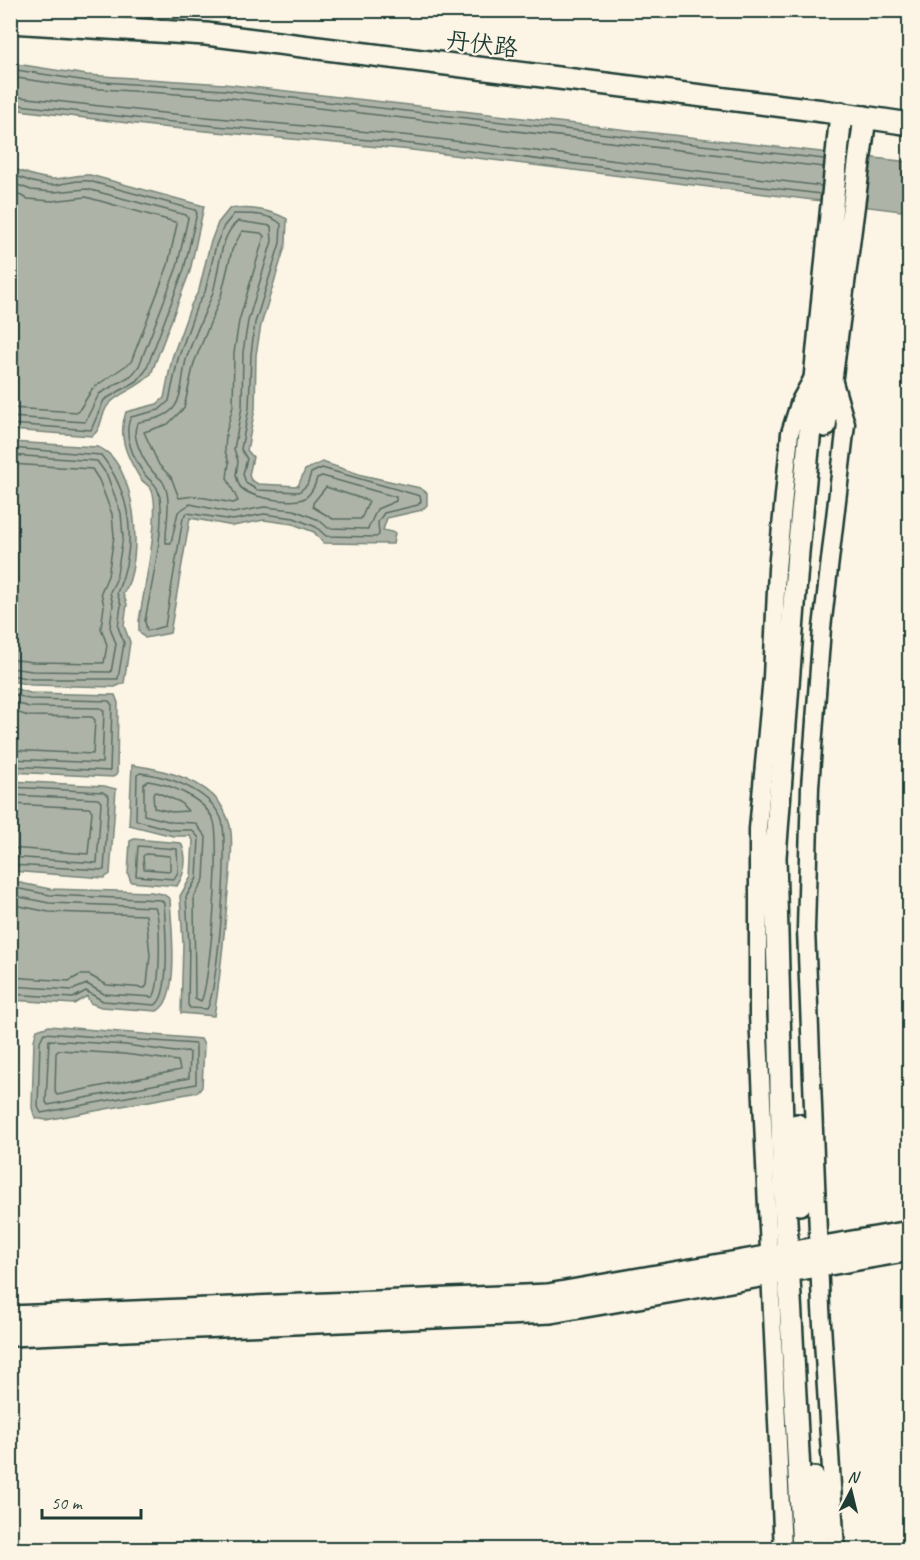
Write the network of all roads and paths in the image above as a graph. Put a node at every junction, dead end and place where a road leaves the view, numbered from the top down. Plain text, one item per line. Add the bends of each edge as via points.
1 (10, 22) edge
2 (841, 113) junction
3 (865, 117) junction
4 (909, 124) edge
5 (824, 373) junction
6 (909, 1232) edge
7 (909, 1250) edge
8 (795, 1261) junction
9 (10, 1317) edge
10 (10, 1335) edge
11 (783, 1550) edge
12 (803, 1550) edge
13 (818, 1550) edge
14 (836, 1550) edge

1 - 2 main road, 丹伏路 via 206,34
2 - 3 main road, 丹伏路
2 - 5 main road via 831,209
3 - 4 main road, 丹伏路
3 - 5 main road via 853,214
5 - 8 main road via 788,863
5 - 8 street via 800,401 790,433 759,829 758,1014
6 - 8 main road
7 - 8 main road
8 - 9 main road via 548,1295
8 - 10 main road via 551,1312
8 - 11 street
8 - 12 main road
8 - 13 main road
8 - 14 street via 825,1401

